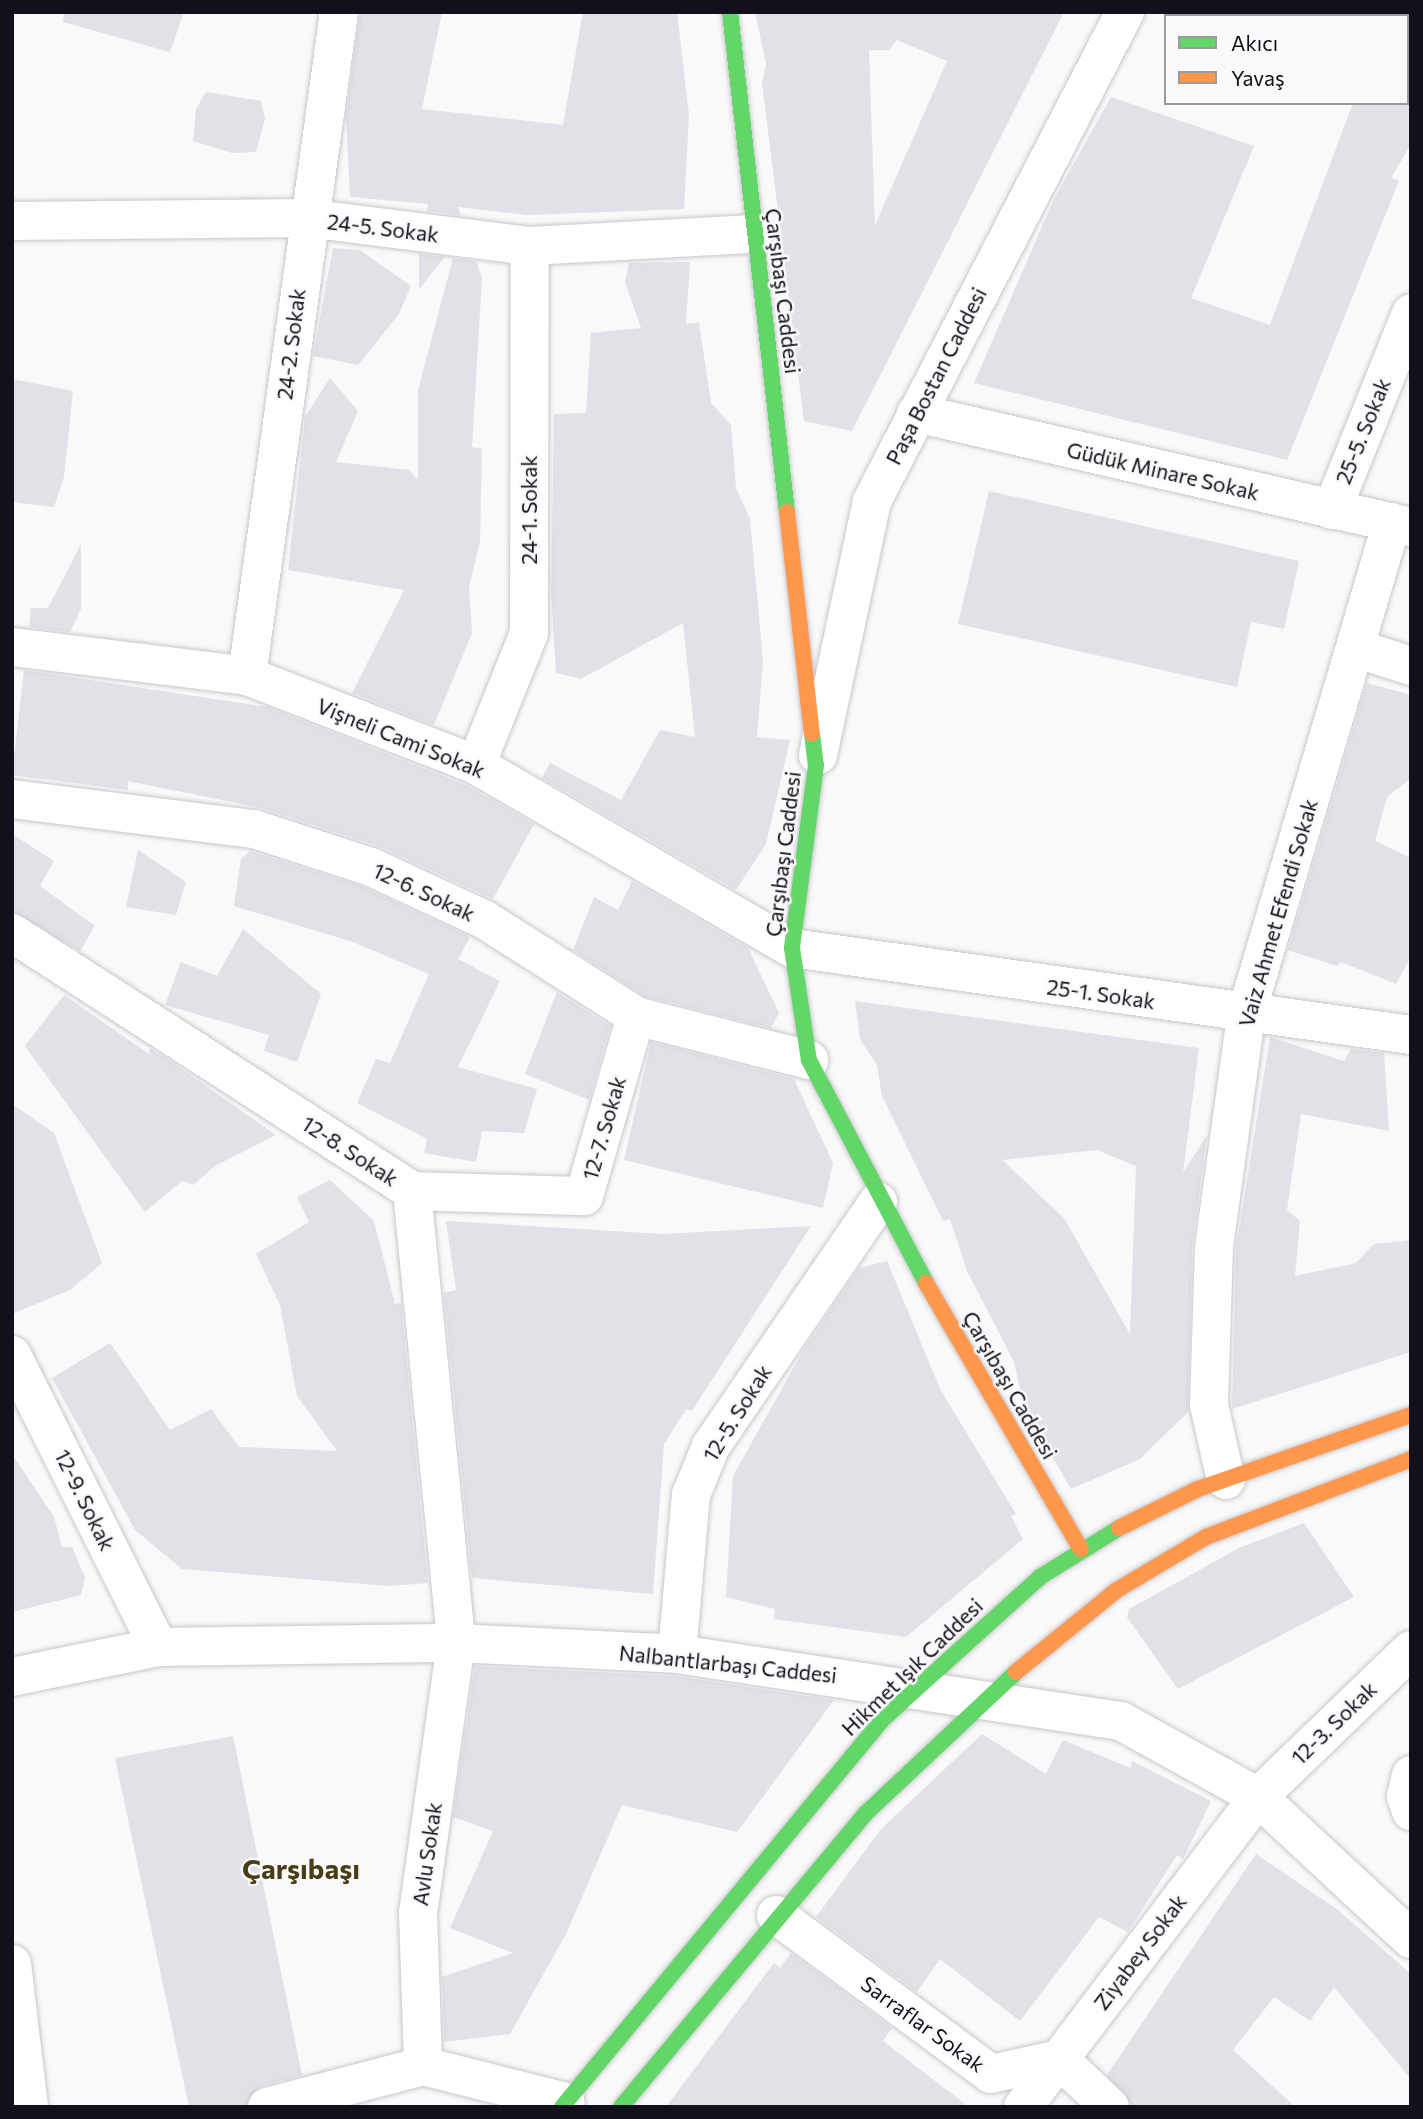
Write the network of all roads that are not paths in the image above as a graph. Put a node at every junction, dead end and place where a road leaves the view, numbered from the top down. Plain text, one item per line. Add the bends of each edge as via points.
1 (338, 12) edge
2 (730, 12) edge
3 (1125, 12) edge
4 (307, 218) junction
5 (12, 221) edge
6 (754, 234) junction
7 (530, 246) junction
8 (1411, 313) edge
9 (916, 414) junction
10 (1332, 510) junction
11 (1401, 524) edge
12 (12, 647) edge
13 (1355, 648) junction
14 (1411, 666) edge
15 (247, 676) junction
16 (476, 765) junction
17 (816, 765) junction
18 (12, 799) edge
19 (12, 933) edge
20 (792, 948) junction
21 (1246, 1015) junction
22 (636, 1016) junction
23 (1411, 1035) edge
24 (809, 1060) junction
25 (412, 1191) junction
26 (878, 1202) junction
27 (16, 1369) edge
28 (1411, 1415) edge
29 (1411, 1459) edge
30 (1226, 1480) junction
31 (1081, 1549) junction
32 (456, 1643) junction
33 (158, 1647) junction
34 (1411, 1650) edge
35 (677, 1654) junction
36 (12, 1677) edge
37 (917, 1687) junction
38 (986, 1697) junction
39 (1411, 1775) edge
40 (1258, 1797) junction
41 (1411, 1811) edge
42 (776, 1915) junction
43 (1411, 1939) edge
44 (12, 1964) edge
45 (1059, 2059) junction
46 (423, 2066) junction
47 (564, 2104) edge
48 (29, 2107) edge
49 (267, 2107) edge
50 (621, 2107) edge
51 (1023, 2107) edge
52 (1110, 2107) edge

1 - 4 street, 24-2. Sokak
2 - 6 street, Çarşıbaşı Caddesi
3 - 9 street, Paşa Bostan Caddesi
4 - 5 street, 24-5. Sokak
4 - 7 street, 24-5. Sokak
4 - 15 street, 24-2. Sokak
6 - 7 street, 24-5. Sokak
6 - 17 street, Çarşıbaşı Caddesi
7 - 16 street, 24-1. Sokak via 529,633
8 - 10 street, 25-5. Sokak
9 - 10 street, Güdük Minare Sokak
9 - 17 street, Paşa Bostan Caddesi via 872,501
10 - 11 street, Güdük Minare Sokak
11 - 13 street, Vaiz Ahmet Efendi Sokak
12 - 15 street, Vişneli Cami Sokak
13 - 14 street
13 - 21 street, Vaiz Ahmet Efendi Sokak
15 - 16 street, Vişneli Cami Sokak
16 - 20 street, Vişneli Cami Sokak
17 - 20 street, Çarşıbaşı Caddesi
18 - 22 street, 12-6. Sokak via 254,829 371,867 485,920
19 - 25 street, 12-8. Sokak
20 - 21 street, 25-1. Sokak
20 - 24 street, Çarşıbaşı Caddesi
21 - 23 street, 25-1. Sokak
21 - 30 street, Vaiz Ahmet Efendi Sokak via 1214,1247 1209,1405
22 - 24 street, 12-6. Sokak
22 - 25 street, 12-7. Sokak via 584,1196
24 - 26 street, Çarşıbaşı Caddesi
25 - 32 street, 12-8. Sokak
26 - 31 street, Çarşıbaşı Caddesi
26 - 35 street, 12-5. Sokak via 711,1446 691,1495
27 - 33 street, 12-9. Sokak
28 - 30 street, Hikmet Işık Caddesi
29 - 38 street via 1206,1536 1117,1590
30 - 31 street, Hikmet Işık Caddesi
31 - 37 street, Hikmet Işık Caddesi via 994,1616
32 - 33 street, Nalbantlarbaşı Caddesi
32 - 35 street, Nalbantlarbaşı Caddesi
32 - 46 street, Avlu Sokak via 418,1912
33 - 36 street, Nalbantlarbaşı Caddesi
34 - 40 street, 12-3. Sokak
35 - 37 street, Nalbantlarbaşı Caddesi
37 - 38 street, Nalbantlarbaşı Caddesi
37 - 47 street, Hikmet Işık Caddesi via 778,1839
38 - 40 street, Nalbantlarbaşı Caddesi via 1121,1721
38 - 42 street via 865,1814
39 - 41 street via 1406,1796
40 - 43 street, Nalbantlarbaşı Caddesi
40 - 45 street, Ziyabey Sokak
42 - 45 street, Sarraflar Sokak via 991,2074
42 - 50 street
44 - 48 street
45 - 51 street, Ziyabey Sokak
45 - 52 street
46 - 47 street
46 - 49 street

